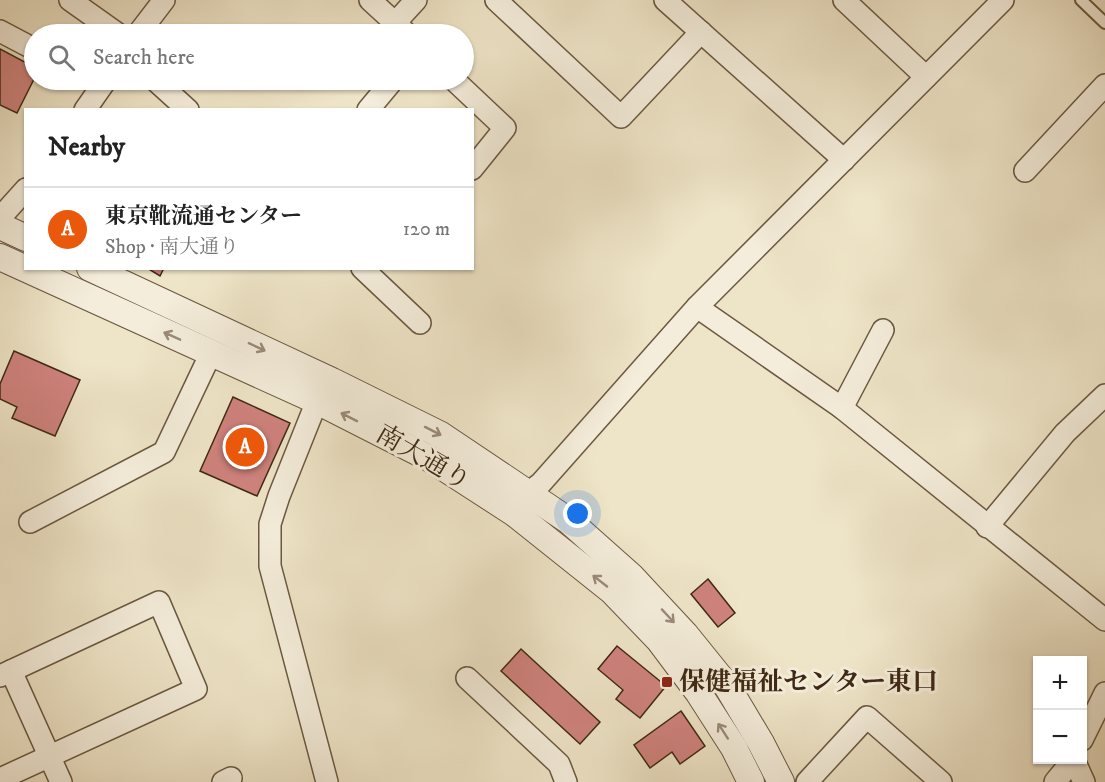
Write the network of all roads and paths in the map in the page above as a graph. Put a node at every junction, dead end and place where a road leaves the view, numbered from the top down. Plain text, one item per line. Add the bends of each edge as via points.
1 (70, 0) edge
2 (164, 0) edge
3 (370, 0) edge
4 (416, 0) edge
5 (496, 0) edge
6 (664, 0) edge
7 (844, 0) edge
8 (1003, 0) edge
9 (1081, 0) edge
10 (1105, 23) edge
11 (104, 24) edge
12 (146, 24) edge
13 (396, 24) edge
14 (404, 24) edge
15 (0, 31) edge
16 (701, 32) junction
17 (24, 44) edge
18 (926, 77) junction
19 (1105, 85) edge
20 (95, 90) edge
21 (166, 90) edge
22 (385, 90) edge
23 (465, 90) edge
24 (86, 108) edge
25 (186, 108) edge
26 (370, 108) edge
27 (844, 160) junction
28 (474, 167) edge
29 (1025, 171) dead end
30 (24, 191) edge
31 (0, 218) edge
32 (0, 226) edge
33 (24, 237) edge
34 (0, 257) edge
35 (24, 268) edge
36 (29, 270) edge
37 (94, 270) edge
38 (376, 273) edge
39 (697, 307) junction
40 (420, 323) dead end
41 (883, 330) dead end
42 (211, 353) junction
43 (324, 391) junction
44 (1105, 394) edge
45 (842, 408) junction
46 (521, 503) junction
47 (30, 522) dead end
48 (987, 527) junction
49 (1105, 620) edge
50 (5, 674) edge
51 (467, 678) dead end
52 (1105, 693) edge
53 (1087, 731) edge
54 (49, 756) junction
55 (1069, 764) edge
56 (1075, 764) edge
57 (0, 779) edge
58 (61, 782) edge
59 (327, 782) edge
60 (566, 782) edge
61 (751, 782) edge
62 (781, 782) edge
63 (807, 782) edge
64 (941, 782) edge
65 (1055, 782) edge
66 (1084, 782) edge

1 - 11 street
2 - 12 street
3 - 13 street
4 - 14 street
5 - 16 street via 621,117
6 - 16 street
7 - 18 street
8 - 18 street
9 - 10 lane
15 - 17 street
16 - 27 street
18 - 27 street
19 - 29 street
20 - 24 street
21 - 25 street
22 - 26 street
23 - 28 street via 506,128
27 - 39 street
30 - 31 street
32 - 33 street
35 -> 34 street, 南大通り
42 -> 36 street, 南大通り
37 -> 43 street, 南大通り
38 - 40 street
39 - 45 street
39 - 46 street
41 - 45 street
42 - 43 street, 南大通り
42 - 47 street via 164,452
43 - 46 street, 南大通り via 429,458
43 - 59 street via 270,524 270,566
44 - 48 street via 1065,433
45 - 48 street
61 -> 46 street, 南大通り via 698,692 659,640
46 -> 62 street, 南大通り via 569,521 632,577 727,686
48 - 49 street
50 - 54 street
50 - 54 street via 159,602 196,689
51 - 60 street via 559,764
52 - 53 street
54 - 57 street
54 - 58 street
55 - 65 street
56 - 66 street
63 - 64 street via 867,717

